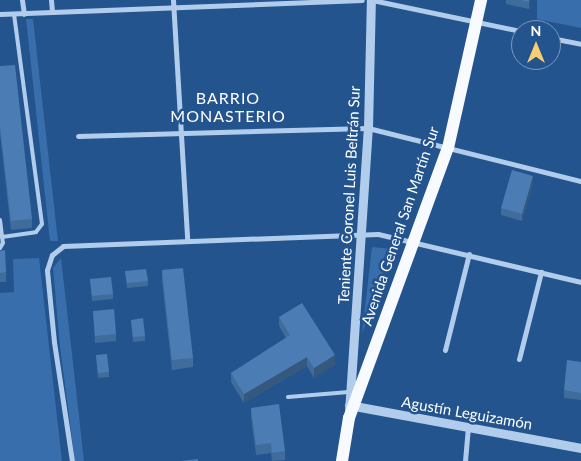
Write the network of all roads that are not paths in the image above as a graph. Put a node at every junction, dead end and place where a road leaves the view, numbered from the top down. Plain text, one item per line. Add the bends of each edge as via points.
1 (22, 0) edge
2 (51, 0) edge
3 (173, 0) edge
4 (362, 0) edge
5 (372, 0) edge
6 (482, 0) edge
7 (174, 7) junction
8 (52, 12) junction
9 (0, 14) edge
10 (14, 14) junction
11 (24, 14) junction
12 (476, 22) junction
13 (511, 29) edge
14 (561, 40) edge
15 (581, 44) edge
16 (368, 128) junction
17 (182, 132) junction
18 (78, 136) dead end
19 (448, 148) junction
20 (581, 181) edge
21 (0, 220) edge
22 (362, 233) junction
23 (2, 237) junction
24 (187, 239) junction
25 (414, 240) junction
26 (0, 248) edge
27 (469, 254) junction
28 (540, 272) junction
29 (581, 282) edge
30 (444, 350) dead end
31 (519, 358) dead end
32 (349, 392) junction
33 (288, 397) dead end
34 (351, 405) junction
35 (468, 427) junction
36 (581, 448) edge
37 (72, 461) edge
38 (342, 461) edge
39 (465, 461) edge

1 - 11 street
2 - 8 street
3 - 7 street
4 - 7 street
5 - 12 street
5 - 16 street, Teniente Coronel Luis Beltrán Sur
6 - 12 main road, Avenida General San Martín Sur
7 - 8 street
7 - 17 street
8 - 11 street
9 - 10 street
10 - 11 street
10 - 23 lane via 42,224 36,232
12 - 13 street
12 - 19 main road, Avenida General San Martín Sur
14 - 15 street
16 - 17 street
16 - 19 street
16 - 22 street, Teniente Coronel Luis Beltrán Sur
17 - 18 street
17 - 24 street
19 - 20 street
19 - 25 main road, Avenida General San Martín Sur
21 - 23 lane
22 - 24 street
22 - 25 street
22 - 32 street, Teniente Coronel Luis Beltrán Sur
23 - 26 lane
24 - 37 street via 70,244 58,250 49,261 54,342
25 - 27 street
25 - 34 main road, Avenida General San Martín Sur
27 - 28 street
27 - 30 street
28 - 29 street
28 - 31 street
32 - 33 lane
32 - 34 street, Teniente Coronel Luis Beltrán Sur
34 - 35 street, Agustín Leguizamón
34 - 38 main road, Avenida General San Martín Sur
35 - 36 street, Agustín Leguizamón
35 - 39 street

